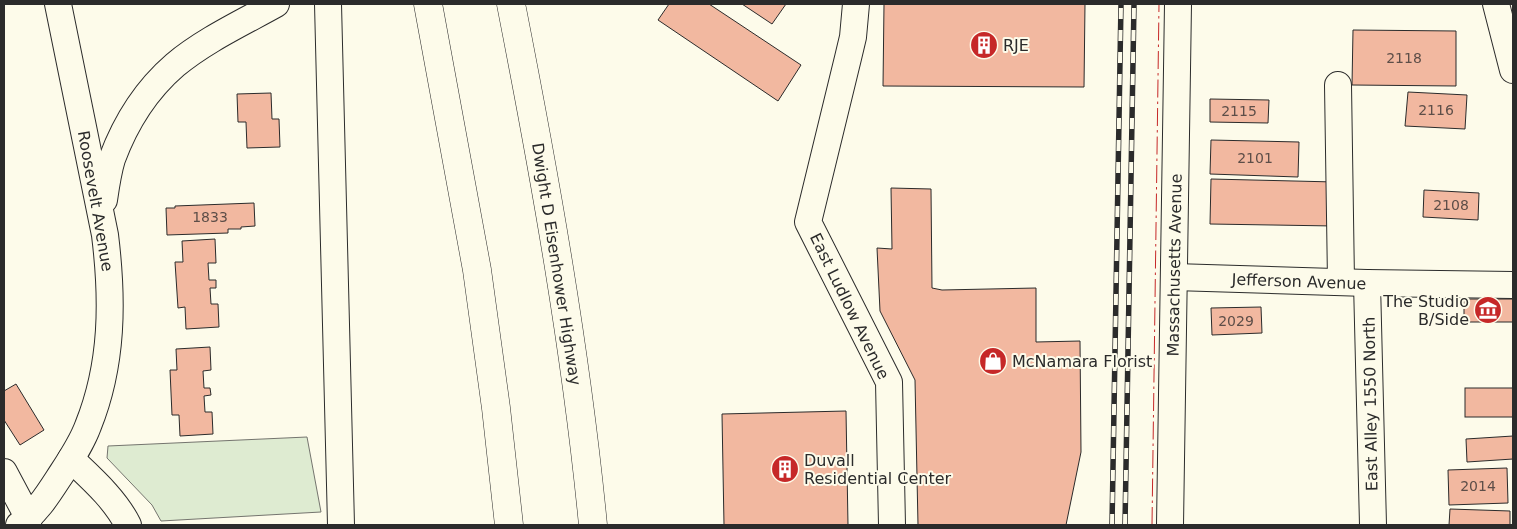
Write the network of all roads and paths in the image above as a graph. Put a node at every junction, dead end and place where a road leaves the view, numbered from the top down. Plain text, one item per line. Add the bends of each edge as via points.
1 (58, 4) edge
2 (276, 4) edge
3 (328, 4) edge
4 (428, 4) edge
5 (511, 4) edge
6 (856, 4) edge
7 (1178, 4) edge
8 (1496, 4) edge
9 (1513, 70) edge
10 (1338, 85) dead end
11 (101, 213) junction
12 (1174, 277) junction
13 (1354, 282) junction
14 (1513, 285) edge
15 (71, 460) junction
16 (4, 472) edge
17 (24, 522) edge
18 (128, 525) edge
19 (341, 525) edge
20 (509, 525) edge
21 (593, 525) edge
22 (892, 525) edge
23 (1170, 525) edge
24 (1373, 525) edge

1 - 11 street, Roosevelt Avenue
2 - 11 street via 192,52 150,89 126,127 113,158
3 - 19 street
4 - 20 highway via 477,270
5 - 21 highway, Dwight D Eisenhower Highway via 568,320
6 - 22 street, East Ludlow Avenue via 853,37 808,222 889,382
7 - 12 street, Massachusetts Avenue
8 - 9 street
10 - 13 street, East Alley 1550 North
11 - 15 street, Roosevelt Avenue via 110,271 110,339 105,372 88,426
12 - 13 street, Jefferson Avenue
12 - 23 street, Massachusetts Avenue
13 - 14 street, Jefferson Avenue
13 - 24 street, East Alley 1550 North
15 - 17 street, Roosevelt Avenue via 48,495
15 - 18 street via 98,485
16 - 17 street

